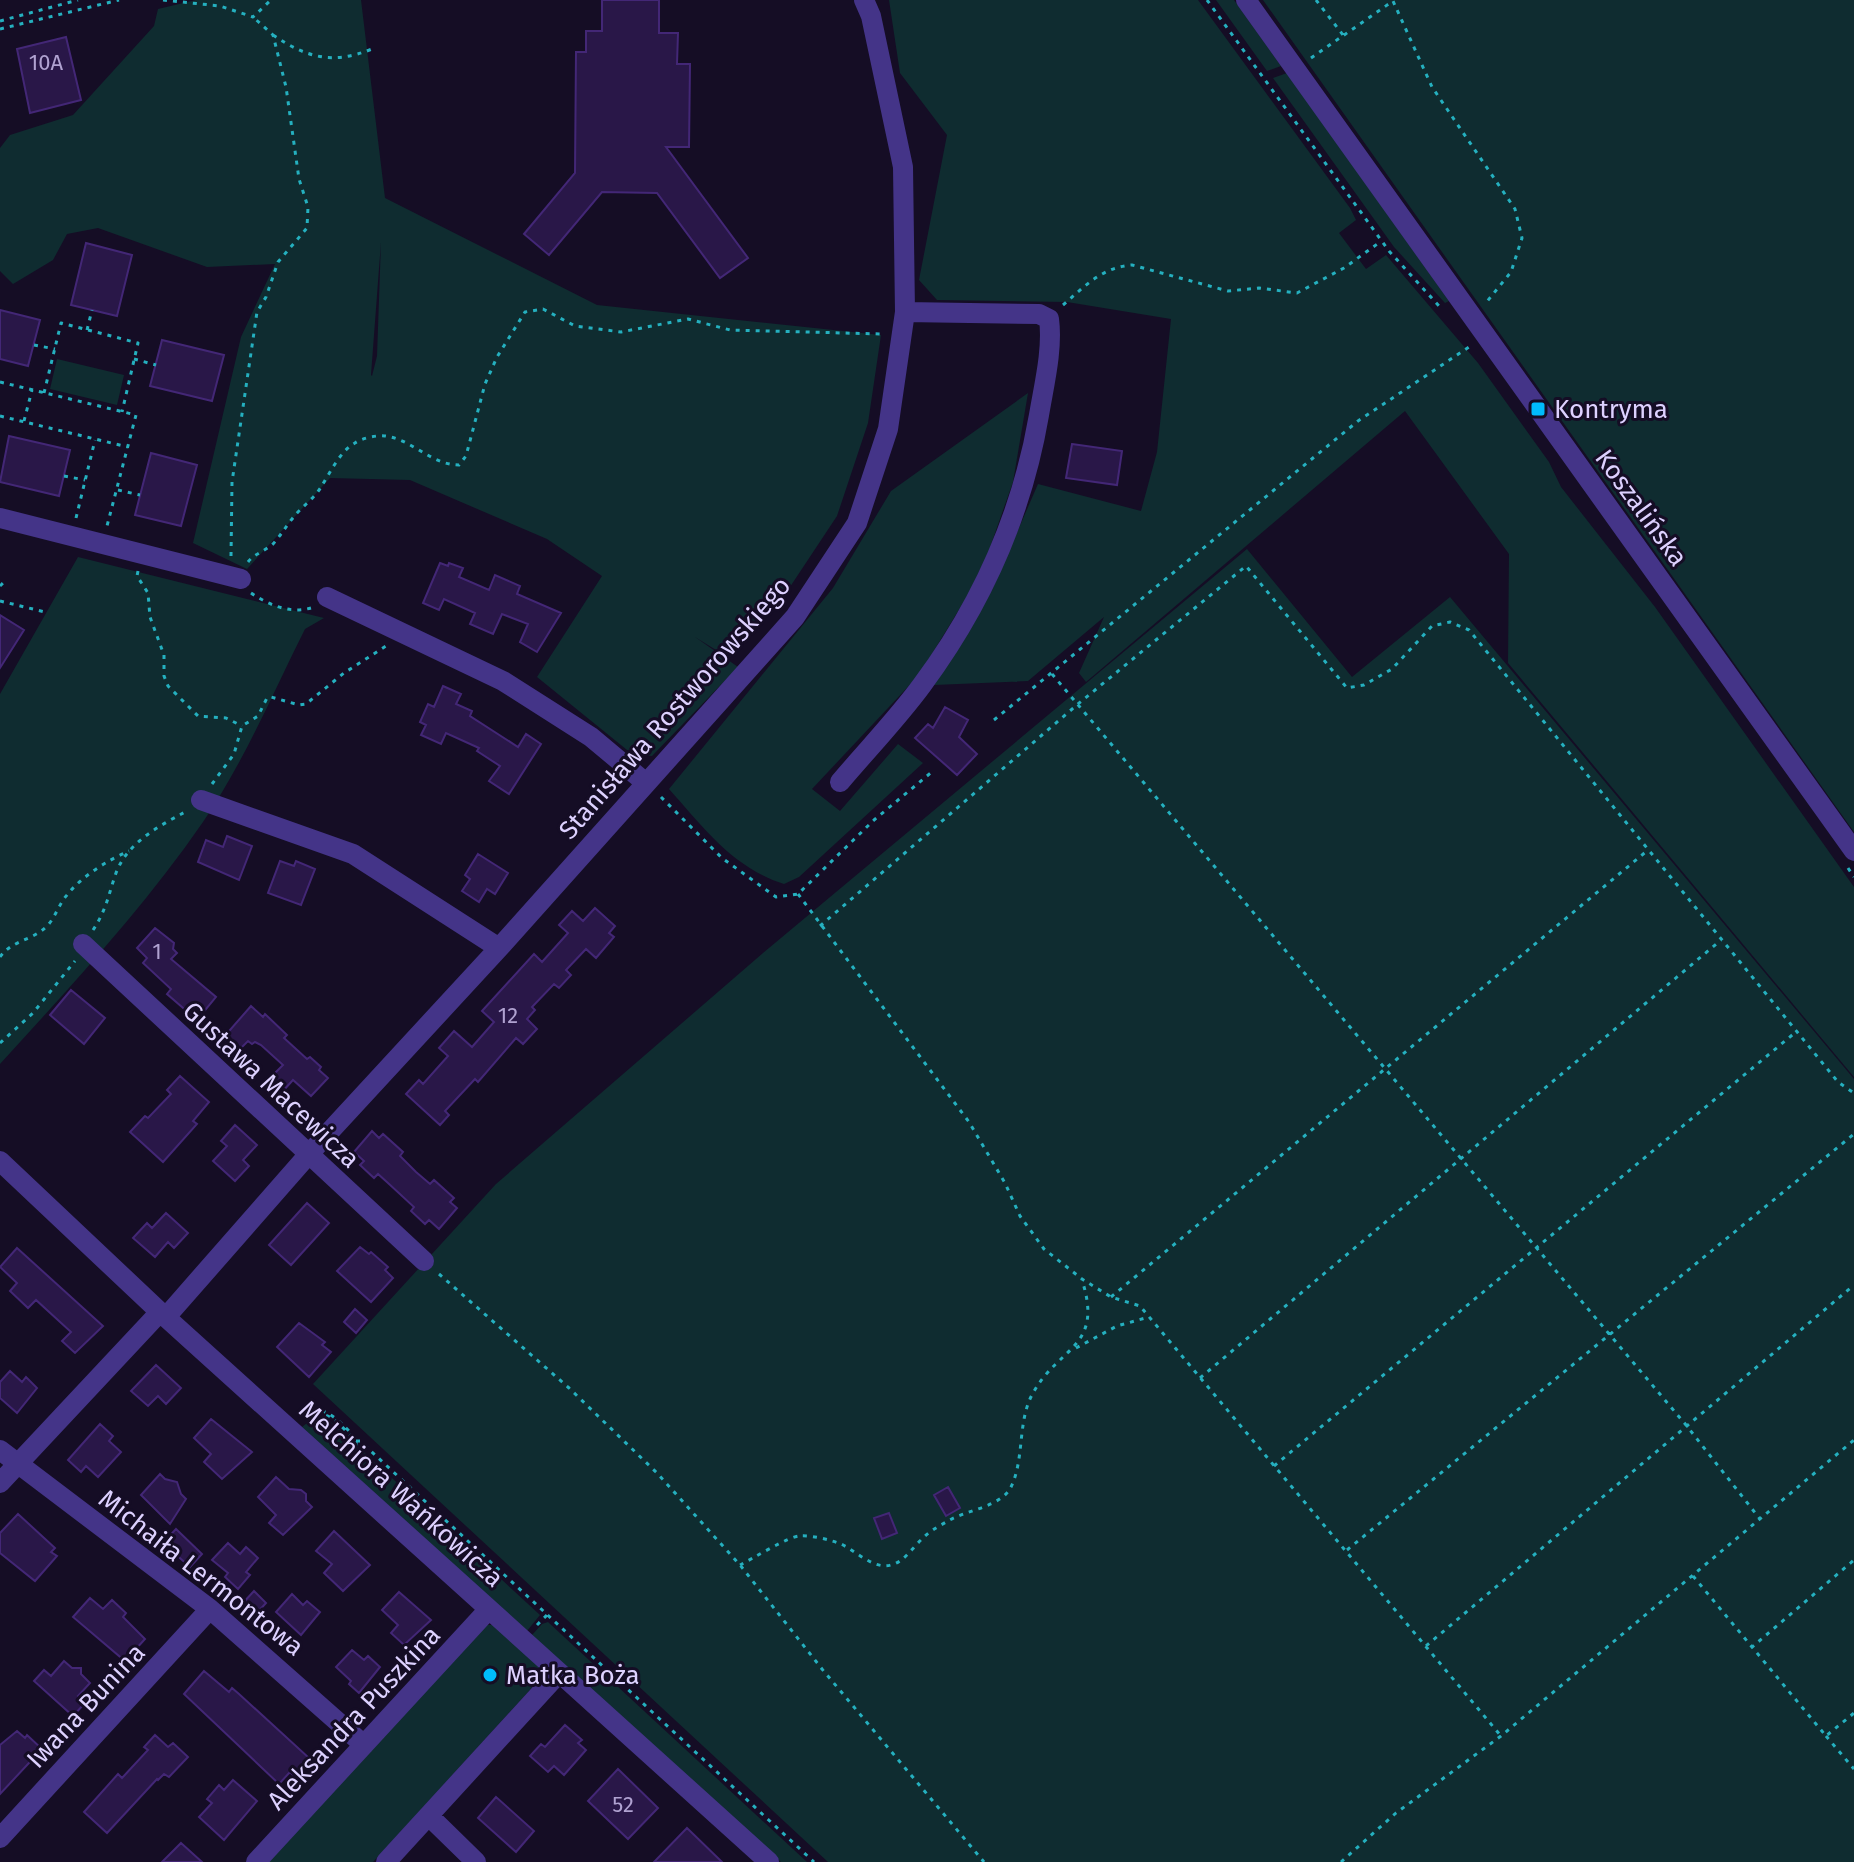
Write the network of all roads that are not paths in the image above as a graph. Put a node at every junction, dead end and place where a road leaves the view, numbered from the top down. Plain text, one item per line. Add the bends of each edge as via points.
1 (864, 0) edge
2 (1246, 0) edge
3 (905, 312) junction
4 (0, 518) edge
5 (241, 579) road end
6 (327, 597) road end
7 (840, 782) dead end
8 (646, 783) junction
9 (201, 800) road end
10 (1850, 858) edge
11 (83, 944) road end
12 (499, 948) junction
13 (308, 1155) junction
14 (0, 1161) edge
15 (424, 1261) road end
16 (163, 1314) junction
17 (0, 1450) edge
18 (18, 1464) junction
19 (0, 1483) edge
20 (210, 1609) junction
21 (489, 1609) junction
22 (559, 1673) junction
23 (364, 1745) junction
24 (429, 1816) junction
25 (0, 1838) edge
26 (256, 1862) edge
27 (386, 1862) edge
28 (476, 1862) edge
29 (769, 1862) edge

1 - 3 street, Stanisława Rostworowskiego via 903,167
2 - 10 street, Koszalińska
3 - 7 street via 1039,314 1049,319 1050,331 1033,451 995,565 921,687
3 - 8 street, Stanisława Rostworowskiego via 888,429 857,523 795,617
4 - 5 street
6 - 8 street via 503,681 591,737
8 - 12 street, Stanisława Rostworowskiego
9 - 12 street via 353,854
11 - 13 street, Gustawa Macewicza
12 - 13 street, Stanisława Rostworowskiego
13 - 15 street, Gustawa Macewicza
13 - 16 street, Stanisława Rostworowskiego
14 - 16 street, Melchiora Wańkowicza
16 - 18 street, Stanisława Rostworowskiego
16 - 21 street, Melchiora Wańkowicza
17 - 18 street, Michaiła Lermontowa
18 - 19 street, Stanisława Rostworowskiego
18 - 20 street, Michaiła Lermontowa
20 - 23 street, Michaiła Lermontowa
20 - 25 street, Iwana Bunina
21 - 22 street, Melchiora Wańkowicza
21 - 23 street, Aleksandra Puszkina
22 - 24 street
22 - 29 street, Melchiora Wańkowicza
23 - 26 street, Aleksandra Puszkina
24 - 27 street
24 - 28 street

